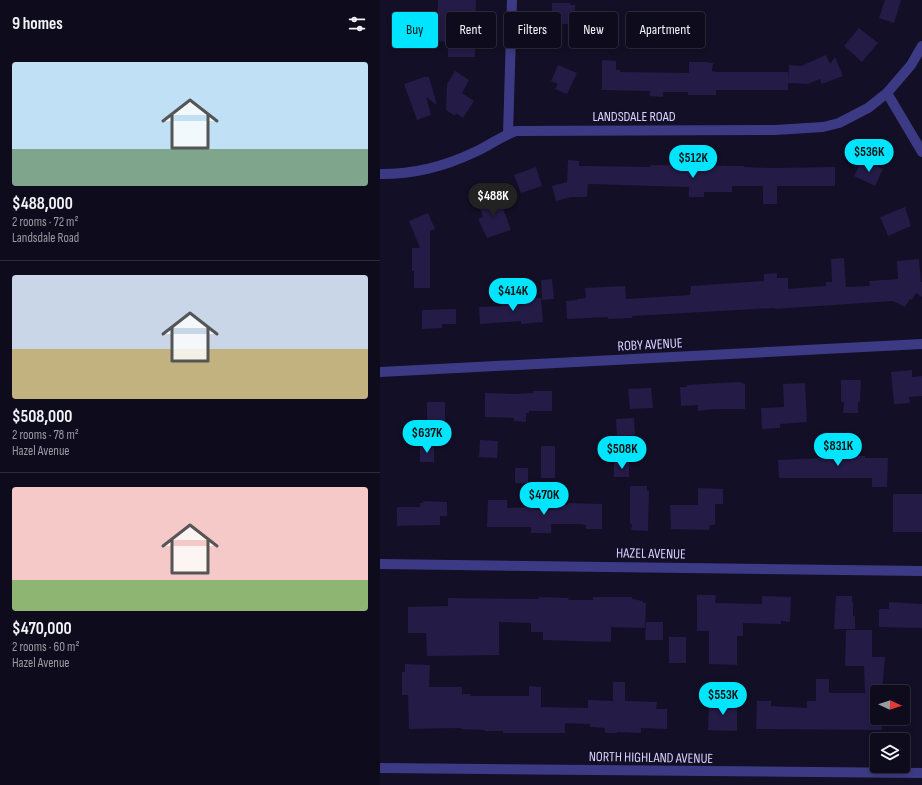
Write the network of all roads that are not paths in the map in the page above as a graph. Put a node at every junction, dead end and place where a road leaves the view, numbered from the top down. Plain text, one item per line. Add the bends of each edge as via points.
1 (512, 0) edge
2 (922, 46) edge
3 (886, 93) junction
4 (508, 134) junction
5 (922, 152) edge
6 (380, 174) edge
7 (922, 344) edge
8 (380, 372) edge
9 (380, 564) edge
10 (922, 571) edge
11 (380, 768) edge
12 (922, 773) edge

1 - 4 street
2 - 3 street, LANDSDALE ROAD via 911,65
3 - 4 street, LANDSDALE ROAD via 868,108 839,123 822,127 775,130 516,131
3 - 5 street
4 - 6 street, LANDSDALE ROAD via 475,152 433,169 403,174
7 - 8 street, ROBY AVENUE
9 - 10 street, HAZEL AVENUE
11 - 12 street, NORTH HIGHLAND AVENUE

